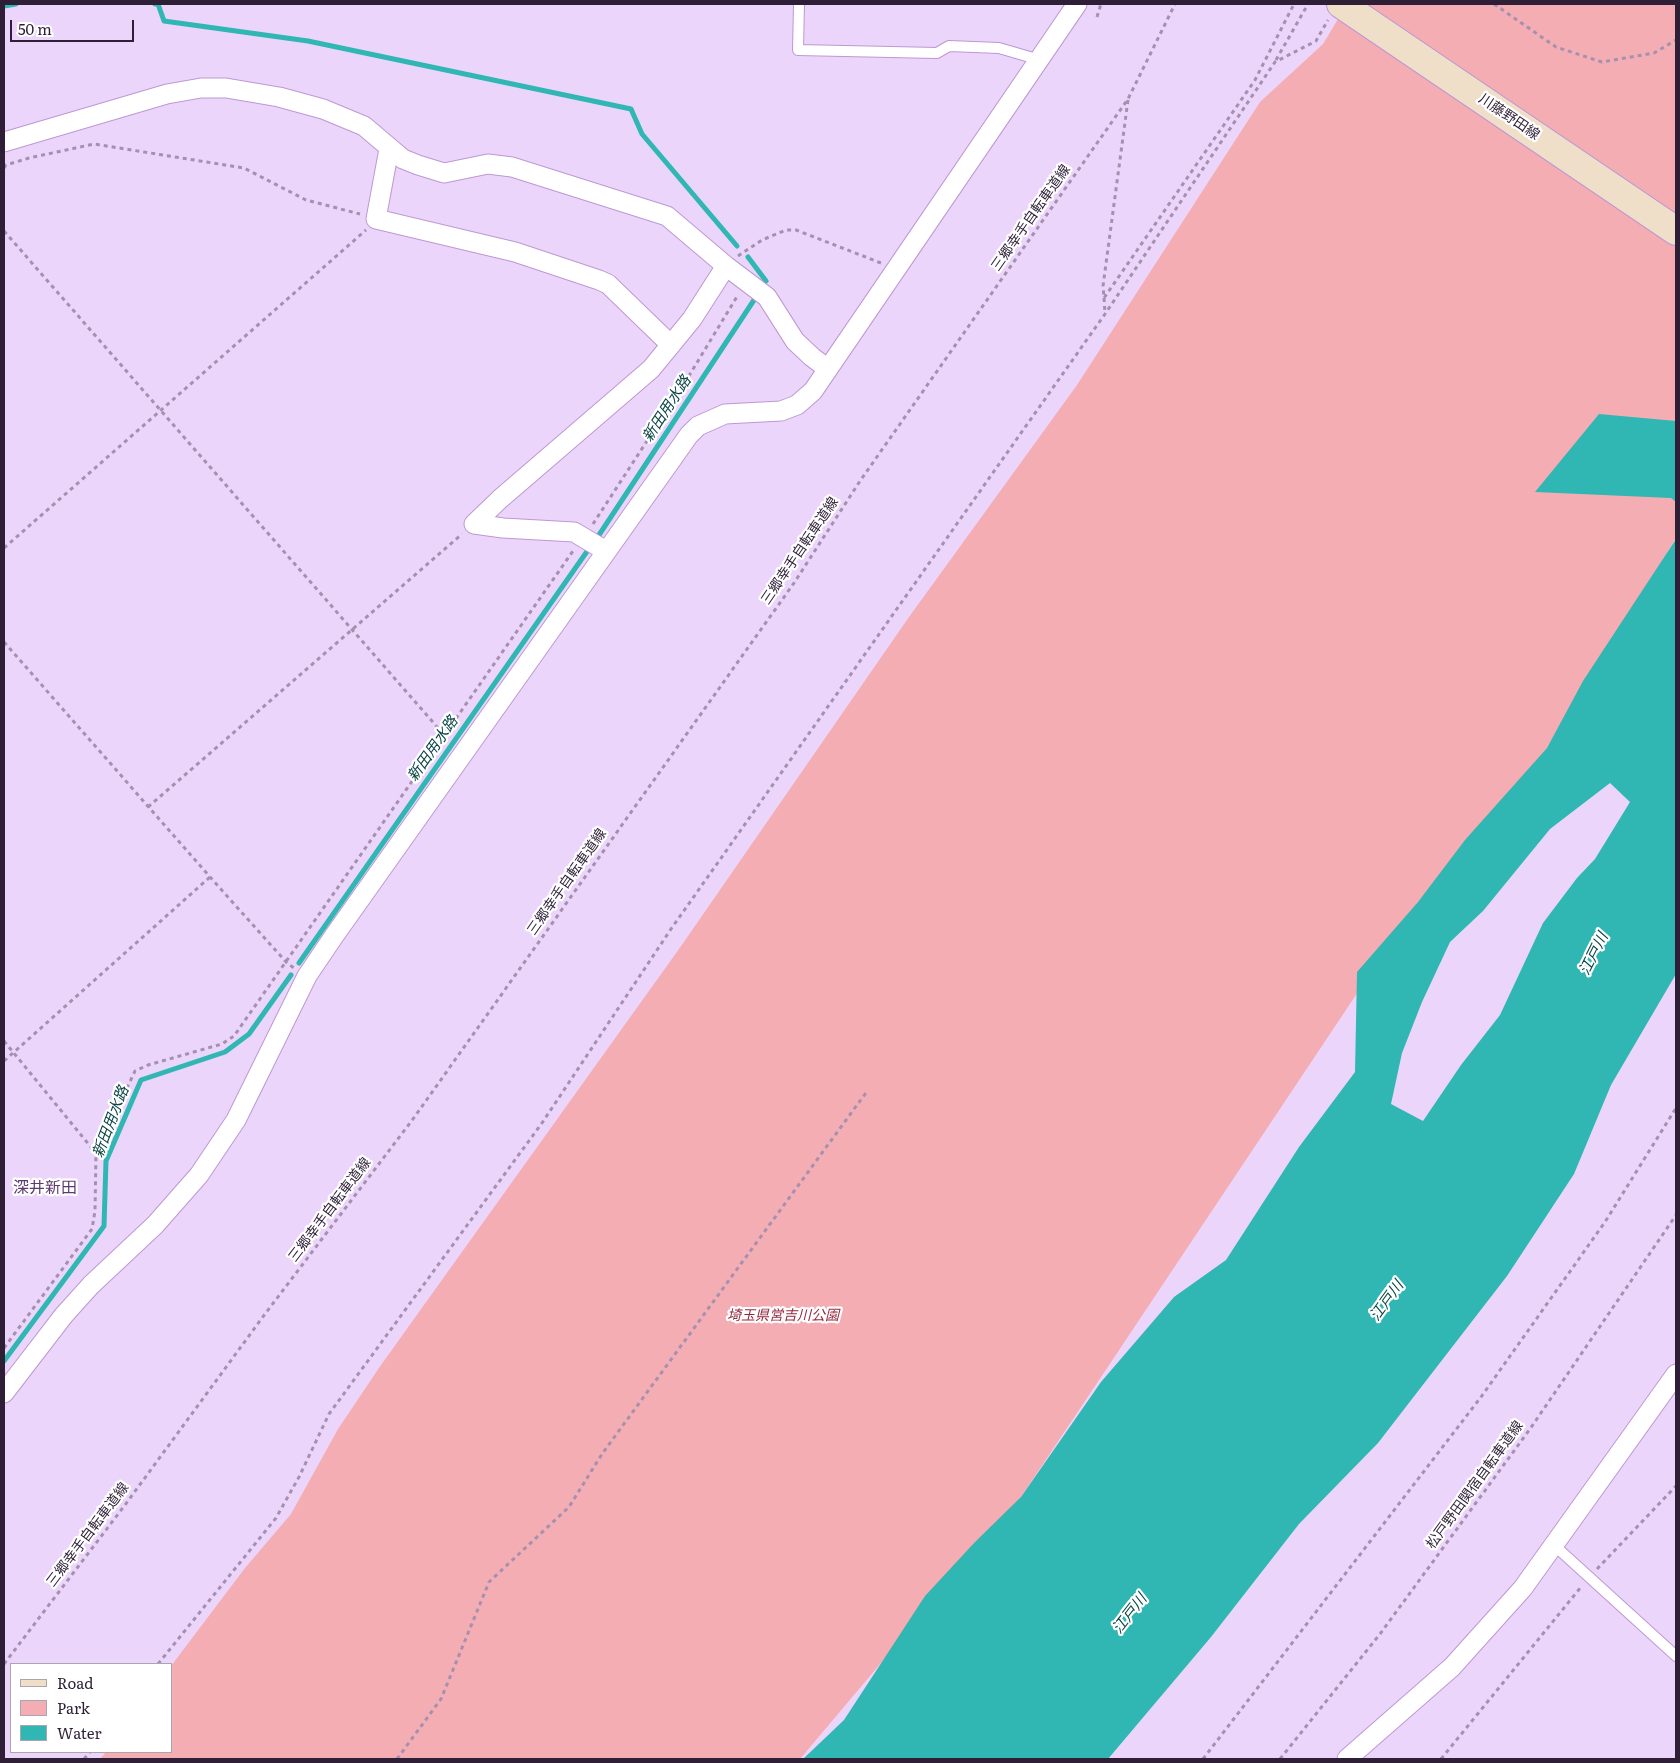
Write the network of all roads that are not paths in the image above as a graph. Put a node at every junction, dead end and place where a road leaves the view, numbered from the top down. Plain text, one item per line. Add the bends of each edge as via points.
1 (799, 4) edge
2 (1077, 4) edge
3 (1335, 11) edge
4 (1040, 60) junction
5 (4, 142) edge
6 (389, 149) junction
7 (1676, 231) edge
8 (726, 266) junction
9 (671, 345) junction
10 (828, 369) junction
11 (606, 551) junction
12 (1676, 1374) edge
13 (4, 1393) edge
14 (1555, 1546) junction
15 (1676, 1656) edge
16 (1347, 1759) edge

1 - 4 lane via 798,50 937,53 949,46 999,48
2 - 4 street
3 - 7 main road, 川藤野田線
4 - 10 street
5 - 6 street via 167,94 226,88 323,109 364,126
6 - 8 street via 403,160 444,173 488,164 512,167 657,211 682,227
6 - 9 street via 376,219 515,252 599,280 608,284
8 - 9 street
8 - 10 street via 767,297 795,341
9 - 11 street via 651,368 474,524 574,532
10 - 11 street via 813,391 797,405 770,413 725,414 698,426
11 - 13 street via 308,976 236,1120 199,1175 155,1225 80,1297
12 - 14 street
14 - 15 lane
14 - 16 street via 1523,1588 1452,1667

